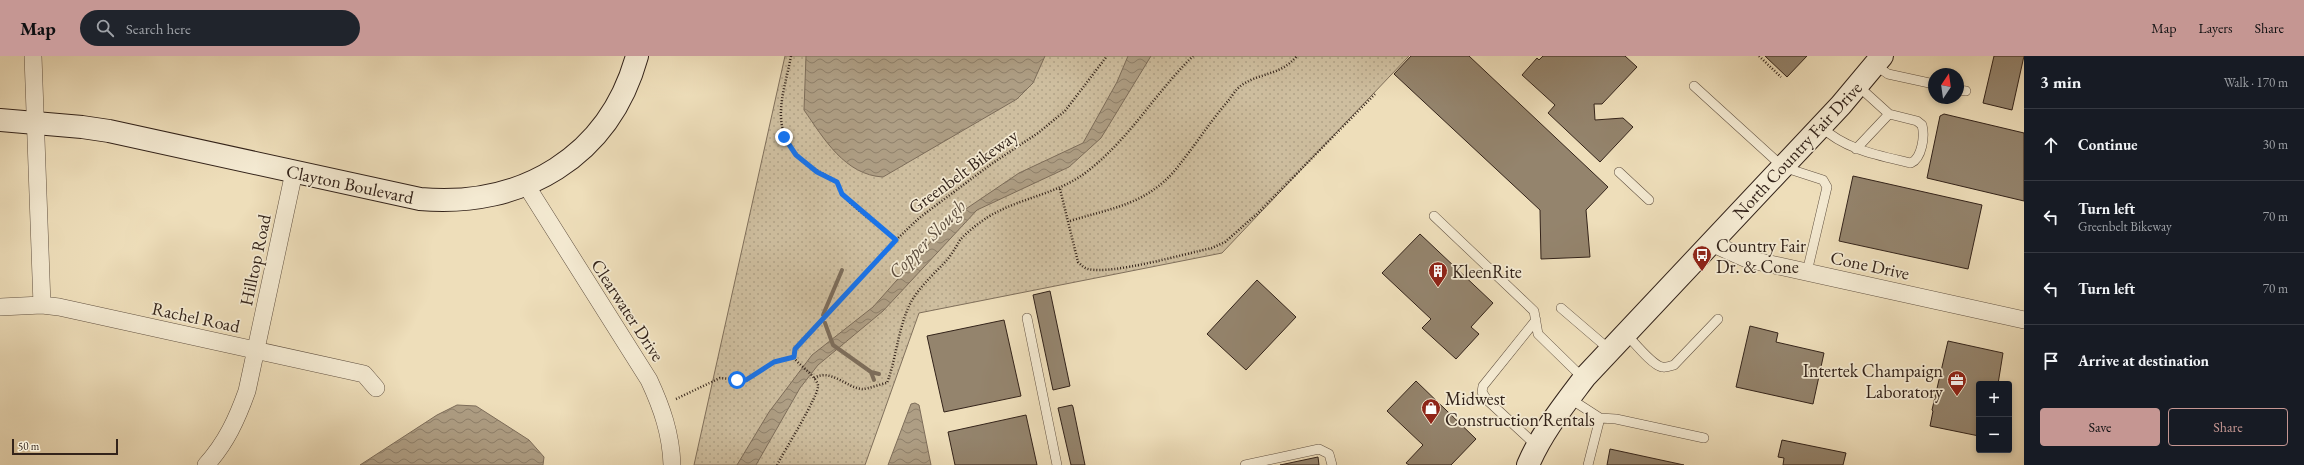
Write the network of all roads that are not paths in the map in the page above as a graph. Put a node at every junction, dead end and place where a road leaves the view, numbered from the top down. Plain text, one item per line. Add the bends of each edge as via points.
1 (34, 56) edge
2 (637, 56) edge
3 (1879, 60) edge
4 (1928, 83) edge
5 (1858, 85) junction
6 (1694, 86) dead end
7 (1889, 114) junction
8 (0, 120) edge
9 (37, 123) junction
10 (1820, 126) junction
11 (1856, 150) junction
12 (1782, 167) junction
13 (294, 172) junction
14 (1619, 172) dead end
15 (526, 185) junction
16 (1649, 200) dead end
17 (1434, 216) dead end
18 (1711, 243) junction
19 (1807, 272) junction
20 (42, 306) junction
21 (0, 307) edge
22 (1561, 308) dead end
23 (1027, 318) dead end
24 (1718, 319) dead end
25 (1536, 320) junction
26 (2024, 320) edge
27 (1626, 334) junction
28 (256, 350) junction
29 (1610, 350) junction
30 (1584, 379) junction
31 (376, 388) dead end
32 (1569, 398) junction
33 (1600, 418) junction
34 (1704, 438) dead end
35 (1533, 455) edge
36 (206, 465) edge
37 (672, 465) edge
38 (1057, 465) edge
39 (1245, 465) edge
40 (1332, 465) edge
41 (1588, 465) edge

1 - 9 street
2 - 15 street, Clayton Boulevard via 626,88 614,111 599,131 564,164
3 - 4 lane via 1888,74
3 - 5 street, North Country Fair Drive
5 - 7 lane
5 - 10 street, North Country Fair Drive
6 - 12 lane
7 - 11 lane
7 - 11 lane via 1917,121 1922,125 1924,131 1916,160 1910,163
8 - 9 street, Clayton Boulevard
9 - 13 street, Clayton Boulevard via 109,131
9 - 20 street
10 - 11 lane via 1832,137
10 - 12 street, North Country Fair Drive
12 - 18 street, North Country Fair Drive
12 - 19 lane via 1824,180 1827,187
13 - 15 street, Clayton Boulevard via 420,199 446,202 499,195
13 - 28 street, Hilltop Road
14 - 16 lane
15 - 37 street, Clearwater Drive via 649,380 663,410
17 - 25 lane via 1534,311
18 - 19 street, Cone Drive via 1747,259
18 - 27 street, North Country Fair Drive
19 - 26 street, Cone Drive
20 - 21 street, Rachel Road
20 - 28 street, Rachel Road via 59,307
22 - 29 lane
23 - 38 lane
24 - 27 lane via 1674,364 1667,367 1661,367 1652,360
25 - 30 lane via 1538,334
25 - 35 lane via 1483,386 1482,392
27 - 29 street, North Country Fair Drive
28 - 31 street, Rachel Road via 364,374
28 - 36 street, Hilltop Road via 239,414 226,440
29 - 30 street, North Country Fair Drive
30 - 32 street, North Country Fair Drive
32 - 33 lane
32 - 35 street, North Country Fair Drive
33 - 34 lane via 1616,419
33 - 41 lane
39 - 40 lane via 1319,449 1329,454

